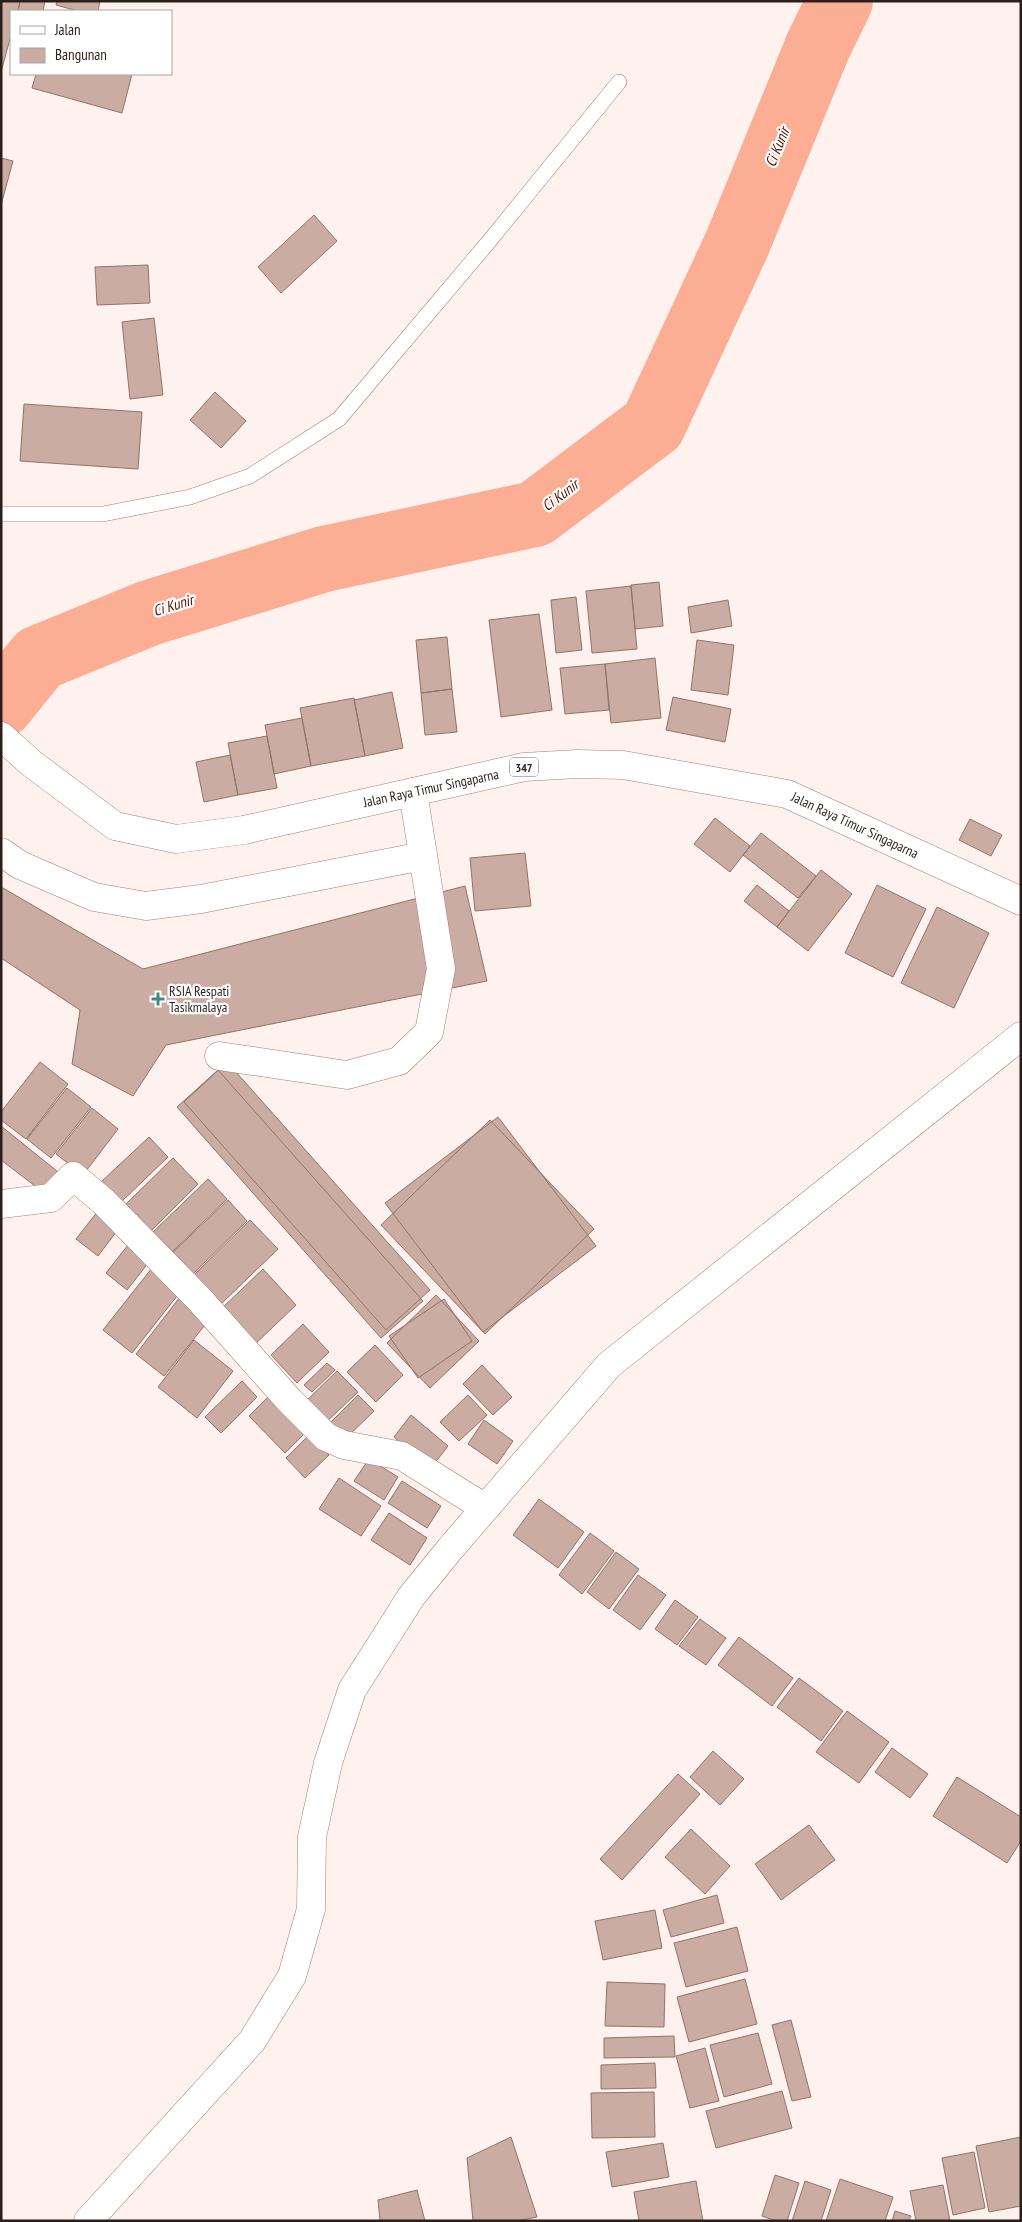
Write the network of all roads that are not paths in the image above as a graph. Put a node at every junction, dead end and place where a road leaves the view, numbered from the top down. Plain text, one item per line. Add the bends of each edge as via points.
1 (619, 82) dead end
2 (1, 514) edge
3 (1, 736) edge
4 (413, 792) junction
5 (1, 852) edge
6 (423, 856) junction
7 (1021, 901) edge
8 (1021, 1036) edge
9 (219, 1056) dead end
10 (1, 1204) edge
11 (485, 1508) junction
12 (88, 2221) edge

1 - 2 lane via 491,240 339,419 250,476 190,497 103,514
3 - 4 street, Jalan Raya Timur Singaparna / 347 via 31,763 115,826 176,838 244,830
4 - 6 street
4 - 7 street, Jalan Raya Timur Singaparna / 347 via 524,767 577,764 623,765 788,794
5 - 6 street via 20,864 94,897 146,906 201,899
6 - 9 street via 441,969 429,1032 399,1061 347,1075
8 - 11 street via 609,1366
10 - 11 street via 50,1198 73,1176 104,1202 199,1298 326,1437 344,1445 402,1456
11 - 12 street via 411,1597 352,1690 328,1763 312,1837 311,1909 292,1976 252,2041

